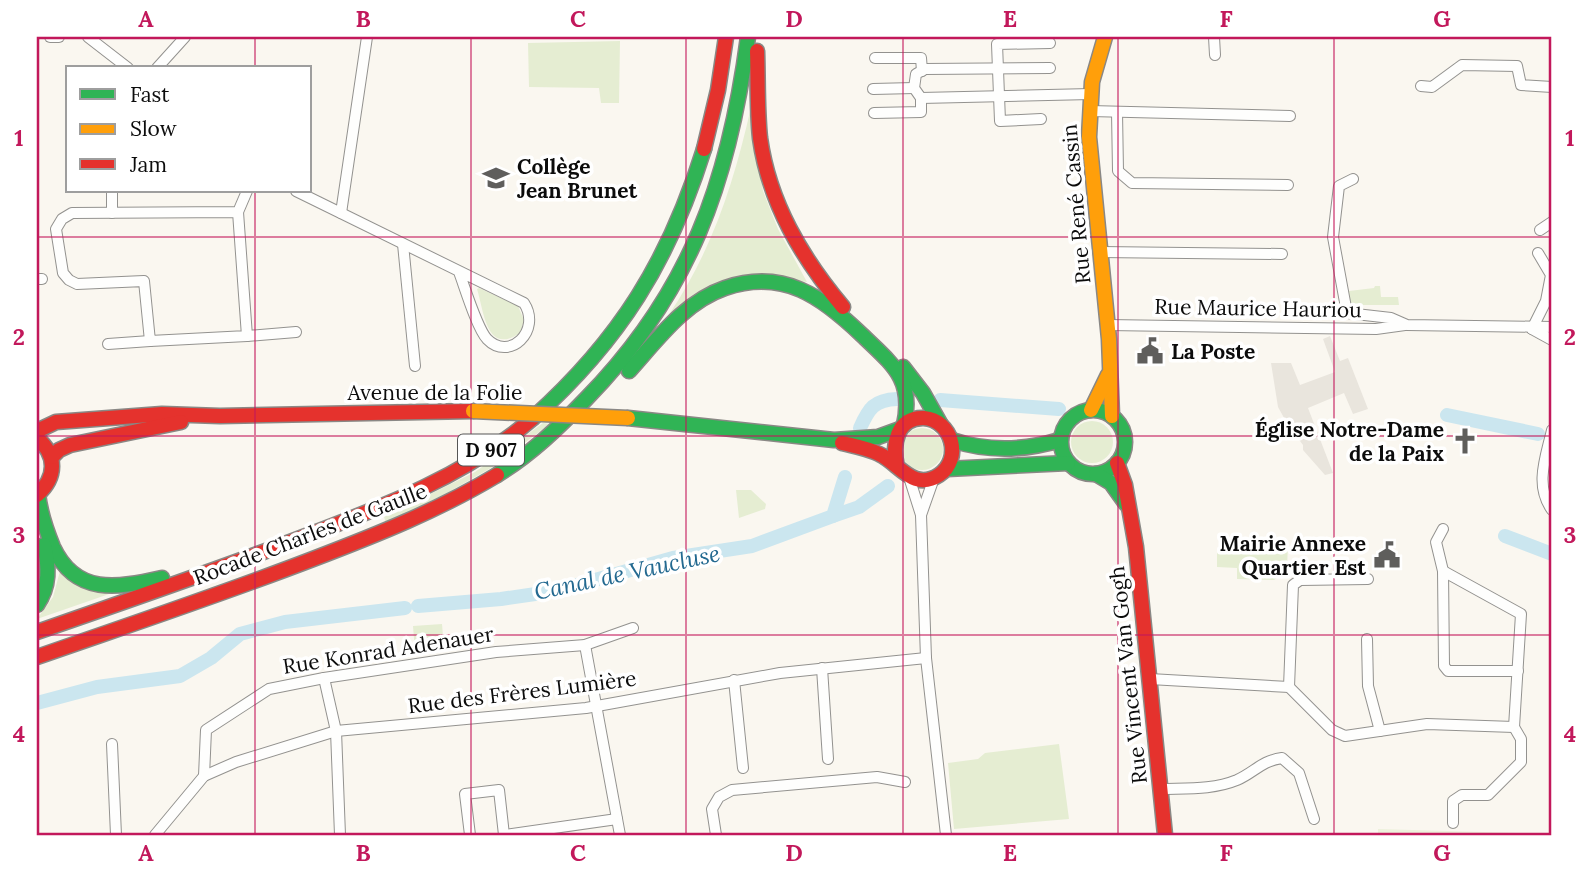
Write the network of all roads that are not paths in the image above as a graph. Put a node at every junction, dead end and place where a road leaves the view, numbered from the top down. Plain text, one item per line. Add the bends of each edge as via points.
1 (50, 37) edge
2 (59, 37) edge
3 (88, 37) edge
4 (185, 37) edge
5 (368, 37) edge
6 (726, 37) edge
7 (748, 37) edge
8 (757, 37) edge
9 (1105, 37) edge
10 (1214, 37) edge
11 (1049, 43) dead end
12 (1215, 55) dead end
13 (875, 58) dead end
14 (125, 66) edge
15 (159, 66) edge
16 (998, 68) junction
17 (1051, 68) dead end
18 (922, 71) junction
19 (1421, 86) dead end
20 (1552, 87) edge
21 (914, 88) junction
22 (873, 89) dead end
23 (1091, 94) junction
24 (999, 96) junction
25 (921, 98) junction
26 (1090, 111) junction
27 (1117, 112) junction
28 (874, 113) dead end
29 (1290, 116) dead end
30 (1041, 119) dead end
31 (1353, 179) dead end
32 (1288, 185) dead end
33 (112, 192) edge
34 (247, 192) edge
35 (298, 192) edge
36 (238, 212) junction
37 (112, 213) junction
38 (341, 213) junction
39 (1552, 222) edge
40 (1540, 230) dead end
41 (403, 244) junction
42 (1100, 252) junction
43 (1538, 253) dead end
44 (1282, 254) dead end
45 (458, 272) junction
46 (1108, 325) junction
47 (1407, 325) junction
48 (1532, 329) junction
49 (1552, 329) edge
50 (296, 332) dead end
51 (247, 336) junction
52 (1552, 339) edge
53 (150, 341) junction
54 (108, 344) dead end
55 (415, 366) dead end
56 (1110, 370) junction
57 (1091, 410) junction
58 (220, 416) junction
59 (1112, 416) junction
60 (941, 425) junction
61 (902, 427) junction
62 (1552, 430) edge
63 (37, 431) edge
64 (37, 438) edge
65 (834, 440) junction
66 (952, 440) junction
67 (1060, 440) junction
68 (534, 450) junction
69 (52, 457) junction
70 (1068, 463) junction
71 (1118, 463) junction
72 (897, 466) junction
73 (947, 469) junction
74 (1096, 474) junction
75 (909, 477) junction
76 (934, 478) junction
77 (37, 494) edge
78 (1552, 510) edge
79 (1130, 511) junction
80 (921, 515) junction
81 (37, 528) edge
82 (1443, 529) dead end
83 (245, 559) junction
84 (1443, 571) junction
85 (1368, 579) dead end
86 (37, 605) edge
87 (633, 628) dead end
88 (37, 632) edge
89 (1367, 639) dead end
90 (585, 645) junction
91 (37, 657) edge
92 (926, 658) junction
93 (822, 668) junction
94 (1518, 671) junction
95 (324, 678) junction
96 (1150, 679) junction
97 (734, 680) junction
98 (1289, 687) junction
99 (597, 705) junction
100 (1514, 727) junction
101 (336, 731) junction
102 (1380, 731) junction
103 (112, 744) dead end
104 (828, 759) dead end
105 (743, 768) dead end
106 (204, 776) junction
107 (905, 782) dead end
108 (1160, 789) junction
109 (617, 819) junction
110 (1314, 819) dead end
111 (1453, 823) dead end
112 (116, 835) edge
113 (155, 835) edge
114 (340, 835) edge
115 (470, 835) edge
116 (505, 835) edge
117 (620, 835) edge
118 (716, 835) edge
119 (946, 835) edge
120 (1165, 835) edge

1 - 2 street
3 - 14 street
4 - 15 street
5 - 38 street
6 - 83 main road, Rocade Charles de Gaulle / D 907 via 711,128 688,204 643,293 571,383 519,430 436,482
7 - 68 main road, Rocade Charles de Gaulle / D 907 via 728,157 694,249 641,338 602,387
8 - 60 main road via 762,153 788,229 841,305 894,356
9 - 23 main road, Rue René Cassin
10 - 12 street
11 - 16 street via 997,44
13 - 18 street via 921,58
16 - 17 street
16 - 18 street
16 - 24 street
18 - 21 street via 916,74
19 - 20 street via 1432,87 1462,65 1517,66 1521,85
21 - 22 street
21 - 25 street
23 - 24 street
23 - 26 main road, Rue René Cassin
24 - 25 street
24 - 30 street via 1000,121
25 - 28 street via 921,112
26 - 27 street
26 - 42 main road, Rue René Cassin
27 - 29 street
27 - 32 street via 1118,171 1132,183
31 - 47 street via 1339,186 1333,237 1347,313 1391,318
33 - 37 street
34 - 36 street
35 - 38 street
36 - 37 street
36 - 51 street
37 - 53 street via 72,214 62,219 56,229 63,273 77,284 144,281
38 - 41 street
39 - 40 street
41 - 45 street
41 - 55 street
42 - 44 street
42 - 46 main road, Rue René Cassin
43 - 48 street via 1551,275 1546,301
45 - 45 street via 485,337 506,346 522,340 530,327 524,303
46 - 47 street, Rue Maurice Hauriou via 1376,330
46 - 56 main road, Rue René Cassin
47 - 48 street
48 - 49 street
48 - 52 street
49 - 52 street
50 - 51 street
51 - 53 street
53 - 54 street
56 - 57 main road, Rue René Cassin
56 - 59 main road, Rue René Cassin
57 - 59 main road
57 - 67 main road via 1073,416
58 - 63 main road, Avenue de la Folie via 162,414 56,422
58 - 65 main road, Avenue de la Folie, bridge via 472,411 628,418
58 - 69 main road via 70,445
59 - 71 main road via 1124,434
60 - 61 main road, Avenue de la Folie via 923,419
60 - 66 main road
61 - 65 main road, Avenue de la Folie via 878,437
61 - 68 main road via 908,397 900,374 880,352 826,302 778,284 750,283 724,288 683,314 611,390
61 - 72 main road via 892,447
62 - 78 street via 1543,470 1543,492
64 - 69 main road
65 - 72 main road, Avenue de la Folie via 884,456
66 - 67 main road via 984,449 1032,447
66 - 73 main road via 954,450
67 - 70 main road
68 - 91 main road, Rocade Charles de Gaulle / D 907 via 415,519
69 - 77 main road via 53,474
70 - 73 main road
70 - 74 main road via 1086,474
71 - 74 main road
71 - 79 main road, Rue Vincent Van Gogh
72 - 75 main road, Avenue de la Folie
73 - 76 main road
74 - 79 main road, Rue Vincent Van Gogh via 1117,489
75 - 76 main road
75 - 80 street
76 - 80 street
77 - 83 main road via 57,556 68,573 90,584 128,584
79 - 96 main road, Rue Vincent Van Gogh
80 - 92 street
81 - 86 main road via 49,570 45,594
82 - 84 street via 1436,542
83 - 88 main road, Rocade Charles de Gaulle / D 907
84 - 94 street via 1521,614
84 - 94 street via 1444,666 1448,671
85 - 98 street via 1300,580 1293,585
87 - 90 street, Rue Konrad Adenauer
89 - 102 street via 1368,686
90 - 95 street, Rue Konrad Adenauer via 496,652
90 - 99 street
92 - 93 street, Rue des Frères Lumière
92 - 119 street
93 - 97 street, Rue des Frères Lumière
93 - 104 street
94 - 100 street
95 - 101 street
95 - 106 street, Rue Konrad Adenauer via 270,689 205,730
96 - 98 street
96 - 108 main road, Rue Vincent Van Gogh
97 - 99 street, Rue des Frères Lumière
97 - 105 street
98 - 102 street via 1332,730 1345,736
99 - 101 street, Rue des Frères Lumière
99 - 109 street
100 - 102 street via 1426,724
100 - 111 street via 1521,739 1521,762 1488,795 1462,795 1453,801
101 - 106 street, Rue des Frères Lumière
101 - 114 street
103 - 112 street
106 - 113 street, Rue des Frères Lumière
107 - 118 street via 877,777 732,790 719,797 712,809
108 - 110 street via 1206,788 1238,780 1267,760 1282,758 1299,773
108 - 120 main road, Rue Vincent Van Gogh
109 - 116 street
109 - 117 street
115 - 116 street via 465,794 499,790

